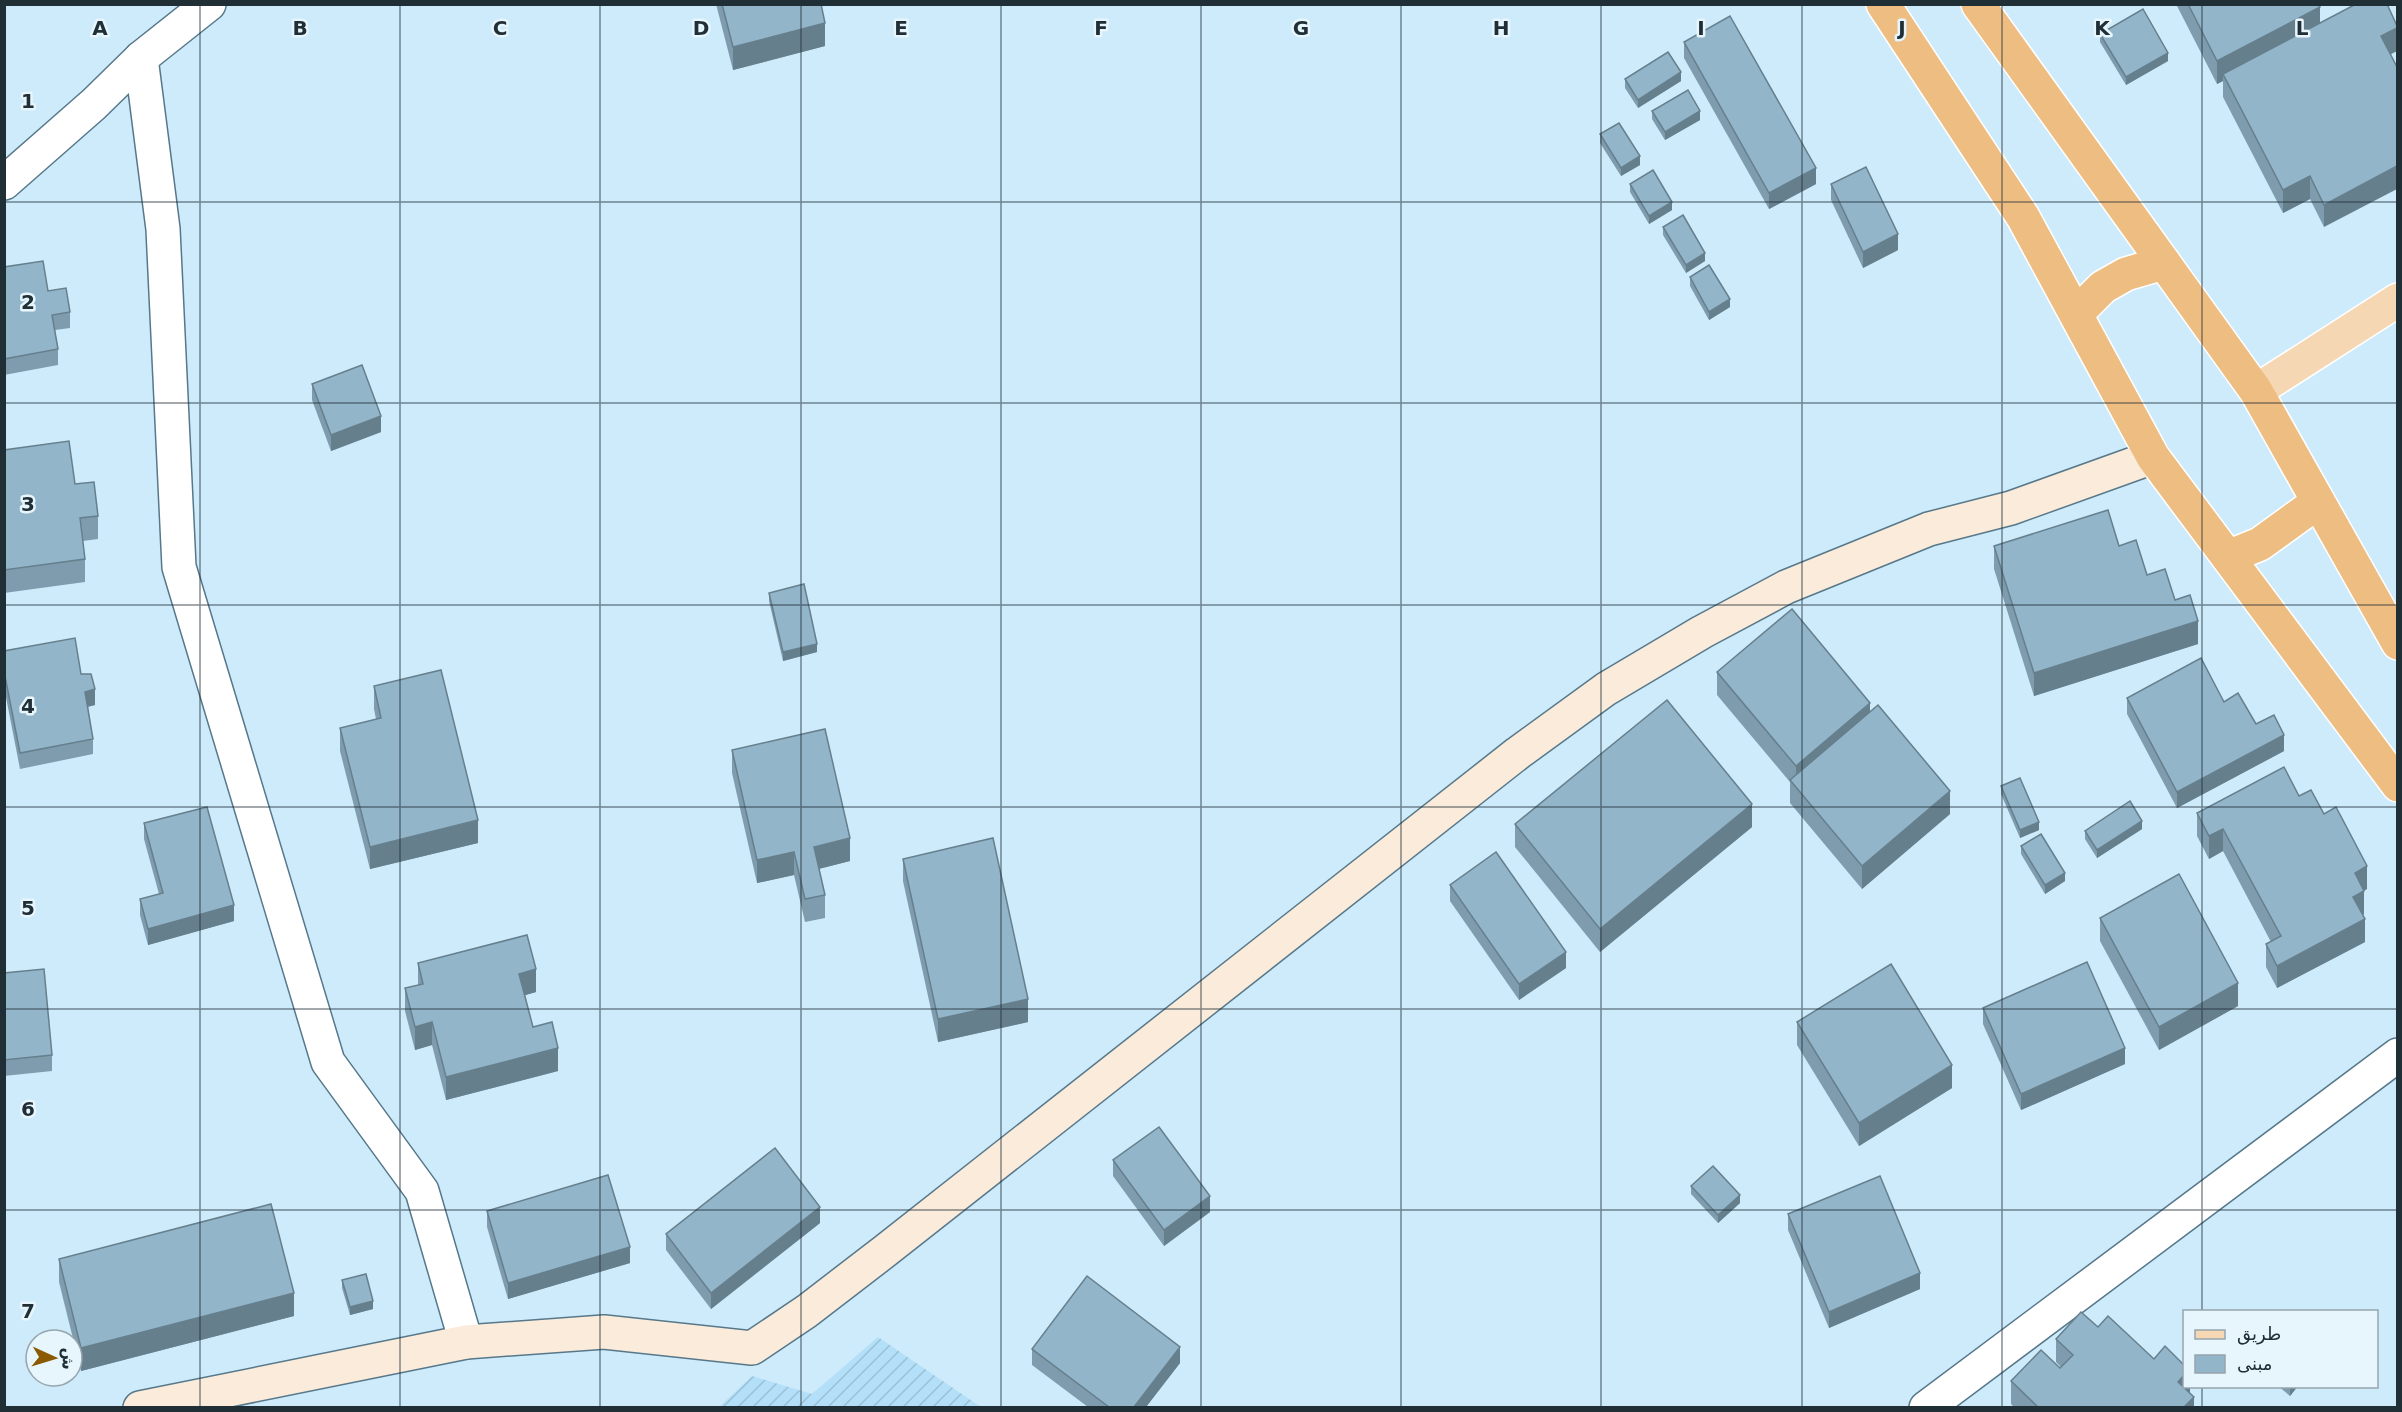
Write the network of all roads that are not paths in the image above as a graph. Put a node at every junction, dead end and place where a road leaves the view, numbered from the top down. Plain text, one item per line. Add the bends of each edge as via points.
1 (208, 4) edge
2 (1882, 4) edge
3 (1978, 4) edge
4 (141, 58) junction
5 (4, 183) edge
6 (2164, 263) junction
7 (2397, 300) edge
8 (2076, 314) junction
9 (2256, 391) junction
10 (2153, 457) junction
11 (2318, 502) junction
12 (2228, 558) junction
13 (2397, 643) edge
14 (2397, 785) edge
15 (2397, 1056) edge
16 (466, 1342) junction
17 (140, 1407) edge
18 (1926, 1407) edge

1 - 4 street
2 - 8 highway via 2023,217
3 - 6 highway
4 - 5 street
4 - 16 street via 163,229 180,567 328,1062 422,1191
6 - 8 highway via 2126,274 2103,287
6 - 9 highway
7 - 9 main road
8 - 10 highway
9 - 11 highway
10 - 12 highway
10 - 16 street via 2011,508 1929,529 1786,587 1606,689 1518,753 885,1251 752,1348 604,1332
11 - 12 highway via 2260,544
11 - 13 highway
12 - 14 highway
15 - 18 street
16 - 17 street

